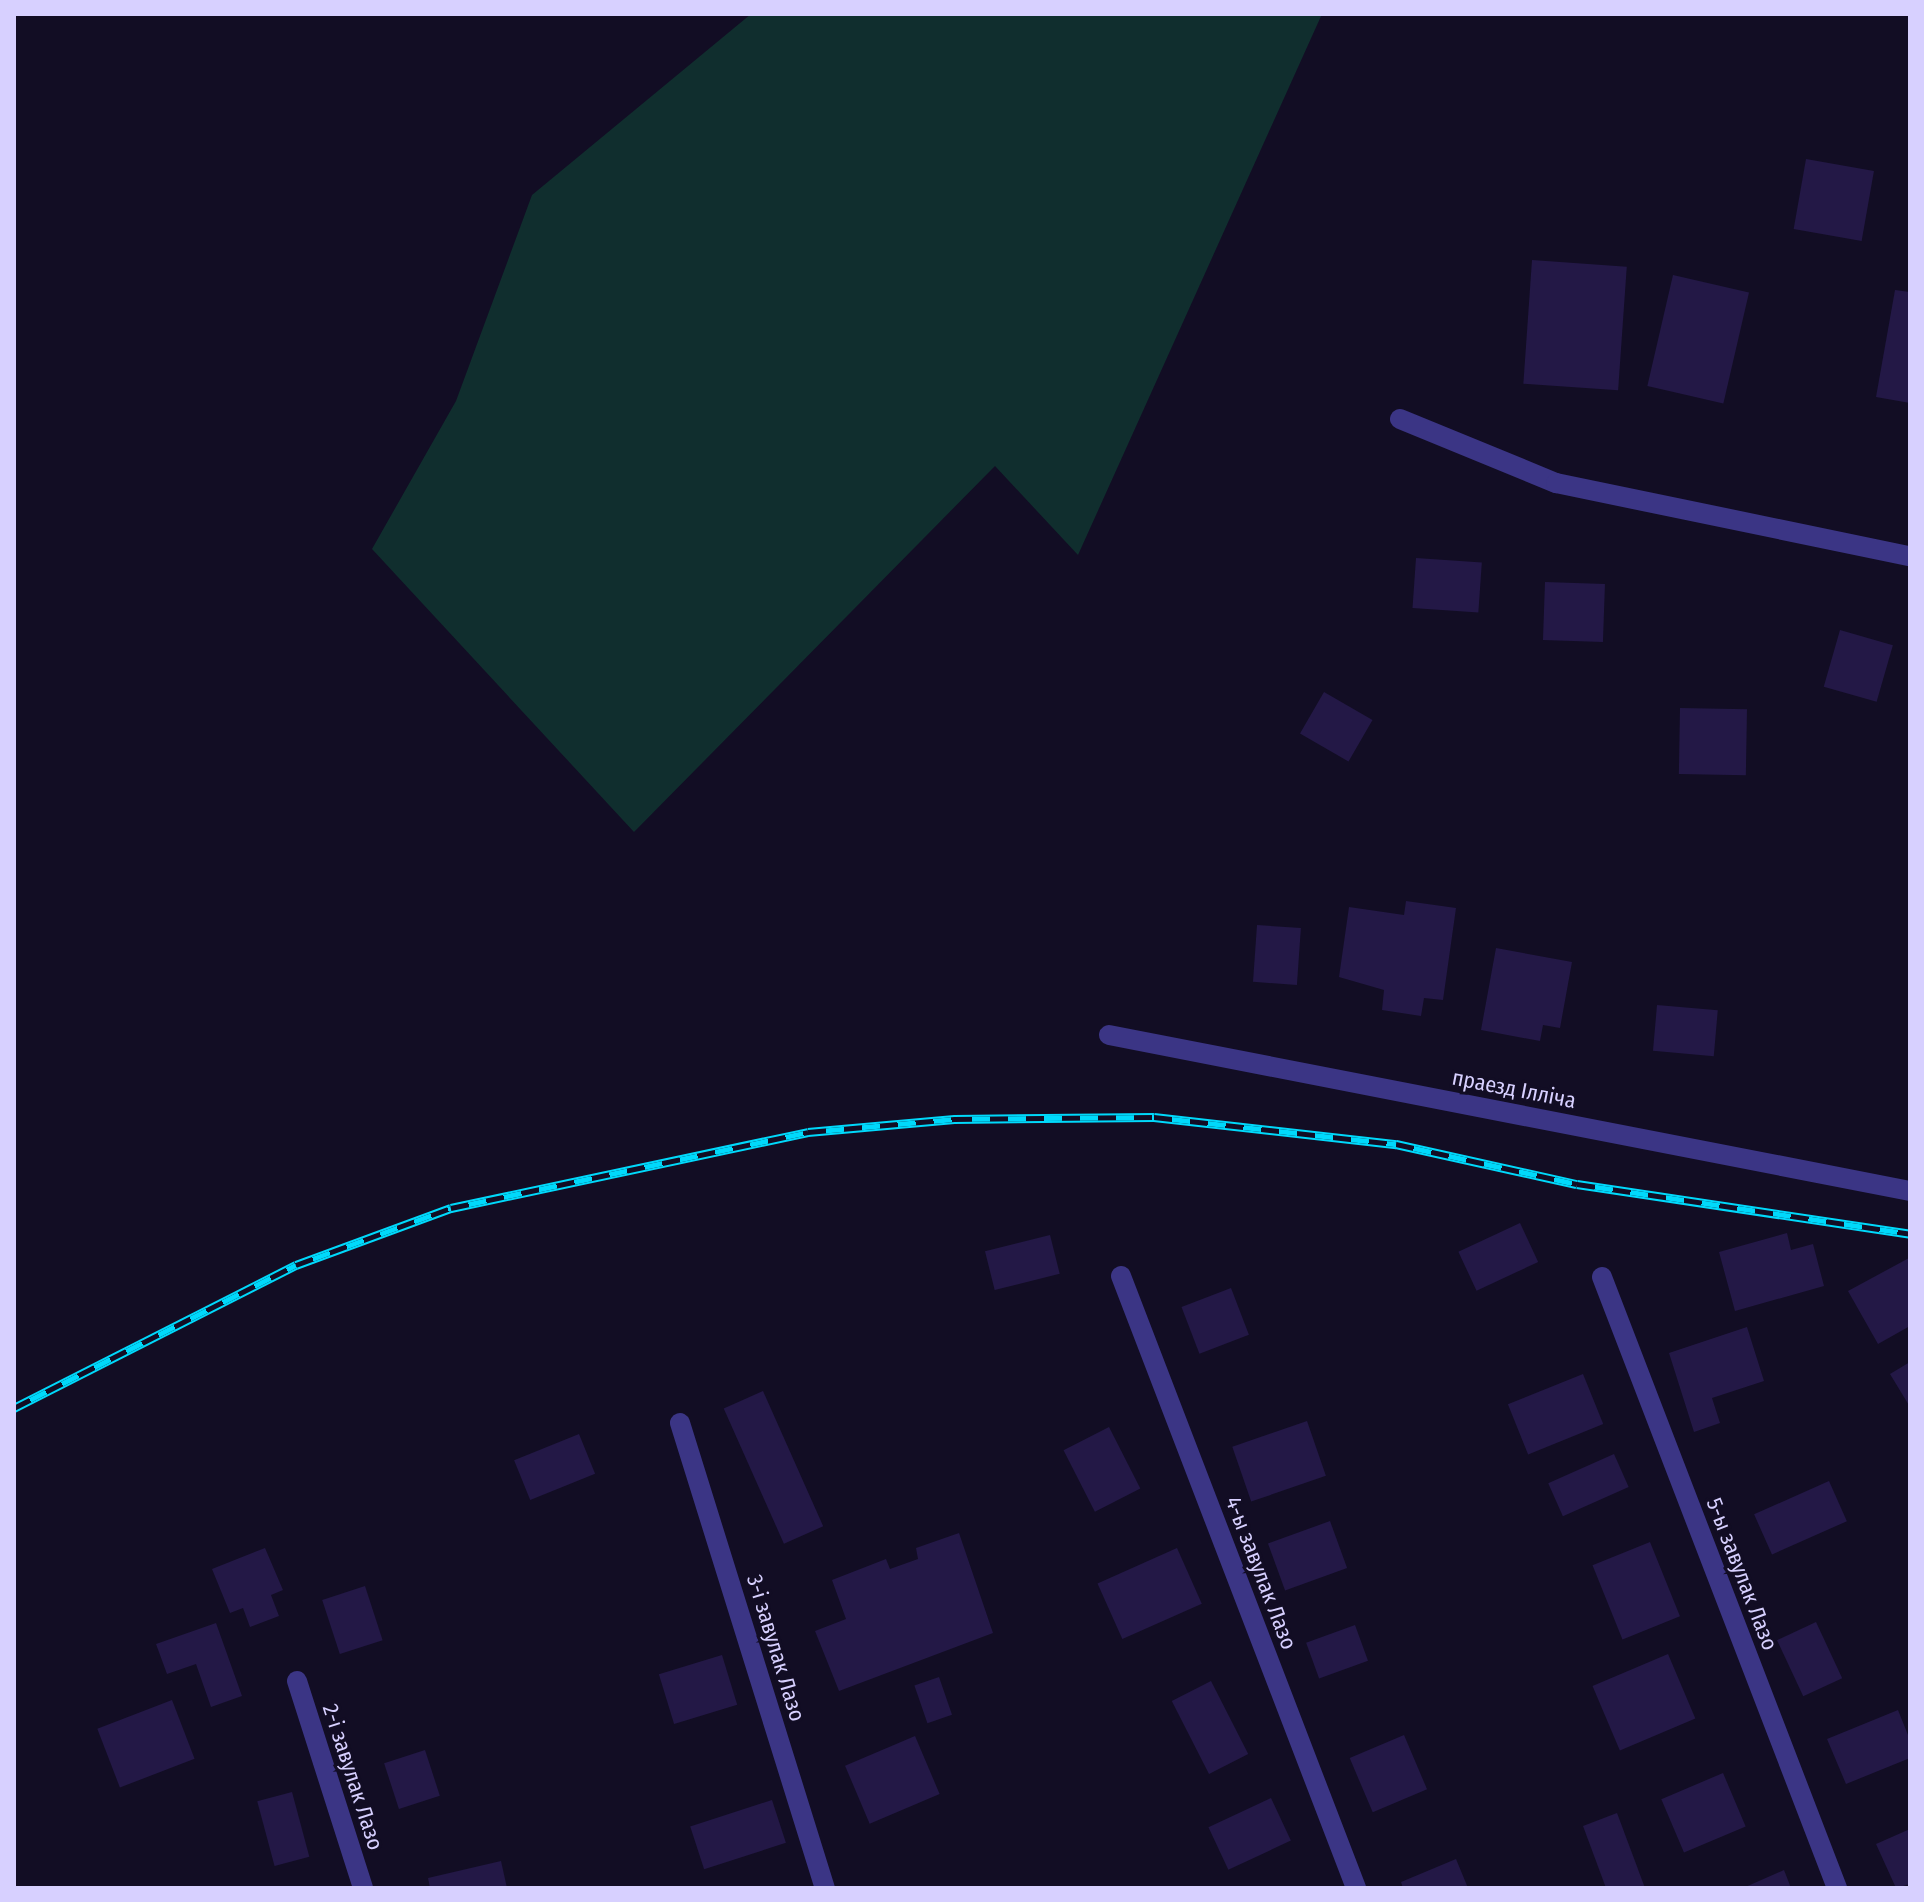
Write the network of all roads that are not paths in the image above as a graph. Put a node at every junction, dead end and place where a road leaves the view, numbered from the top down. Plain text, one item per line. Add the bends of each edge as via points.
1 (1400, 419) dead end
2 (1910, 556) edge
3 (1109, 1035) dead end
4 (1910, 1191) edge
5 (1121, 1276) dead end
6 (1602, 1277) dead end
7 (680, 1423) dead end
8 (297, 1681) dead end
9 (363, 1888) edge
10 (825, 1888) edge
11 (1356, 1888) edge
12 (1837, 1888) edge

1 - 2 street via 1556,483
3 - 4 street, праезд Ілліча
5 - 11 street, 4-ы завулак Лазо
6 - 12 street, 5-ы завулак Лазо
7 - 10 street, 3-і завулак Лазо
8 - 9 street, 2-і завулак Лазо

